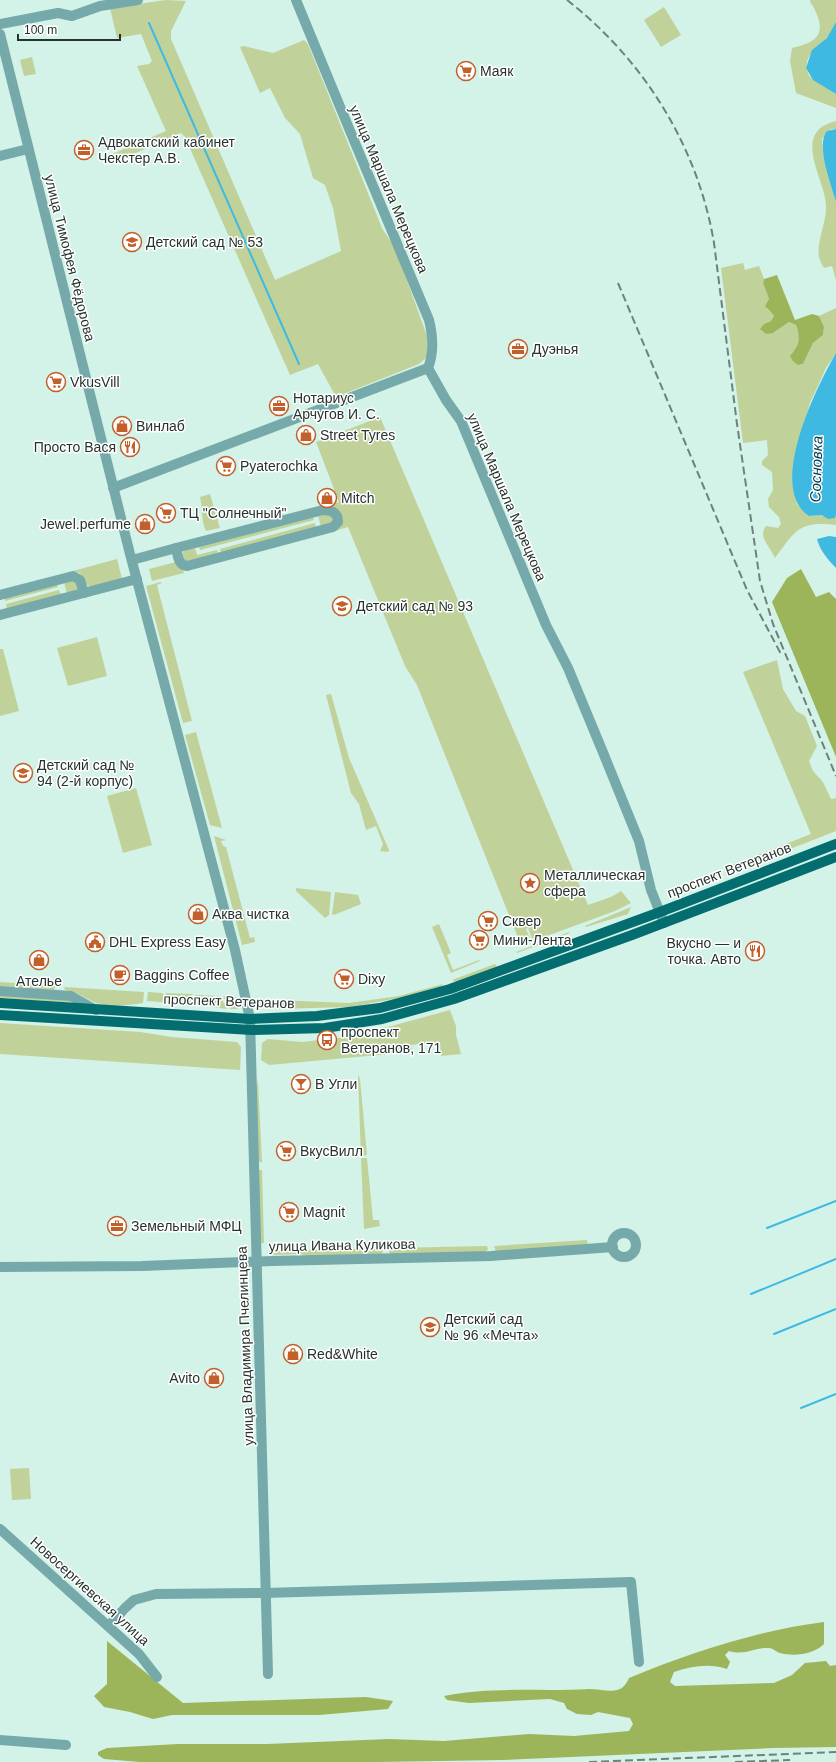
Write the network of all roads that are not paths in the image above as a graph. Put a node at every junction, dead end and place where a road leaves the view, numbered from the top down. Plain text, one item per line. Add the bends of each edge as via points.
1 (137, 0) edge
2 (296, 0) edge
3 (0, 24) edge
4 (0, 35) edge
5 (28, 149) junction
6 (0, 156) edge
7 (428, 368) junction
8 (114, 488) junction
9 (176, 548) junction
10 (132, 560) junction
11 (136, 579) junction
12 (84, 593) junction
13 (0, 594) edge
14 (0, 615) edge
15 (836, 844) edge
16 (836, 857) edge
17 (660, 912) junction
18 (664, 923) junction
19 (0, 991) edge
20 (0, 1004) edge
21 (96, 1010) junction
22 (0, 1015) edge
23 (250, 1018) junction
24 (252, 1030) junction
25 (613, 1247) dead end
26 (256, 1262) junction
27 (0, 1266) edge
28 (0, 1529) edge
29 (265, 1593) junction
30 (109, 1626) junction
31 (639, 1662) dead end
32 (268, 1674) dead end
33 (157, 1677) dead end
34 (0, 1740) edge
35 (66, 1745) dead end

1 - 3 street via 100,6 72,16 58,13
2 - 7 street, улица Маршала Мерецкова via 428,320 432,337 432,355
4 - 5 street, улица Тимофея Фёдорова
5 - 6 street
5 - 8 street, улица Тимофея Фёдорова
7 - 8 street
7 - 17 street, улица Маршала Мерецкова via 461,421 546,624 587,713 639,841 651,890
8 - 10 street, улица Тимофея Фёдорова
9 - 9 street via 180,563 187,566 334,527 338,519 334,512 323,510
9 - 10 street
10 - 11 street, улица Тимофея Фёдорова
11 - 12 street
11 - 23 street, улица Владимира Пчелинцева via 235,950
12 - 13 street via 80,580 73,576
12 - 14 street
15 - 17 main road, проспект Ветеранов
16 - 18 main road, проспект Ветеранов
17 - 18 street, улица Маршала Мерецкова
17 - 23 main road, проспект Ветеранов via 450,989 412,1000 349,1013
18 - 24 main road, проспект Ветеранов via 415,1011 325,1028
19 - 21 street via 71,996
20 - 21 main road, проспект Ветеранов
21 - 23 main road, проспект Ветеранов
22 - 24 main road, проспект Ветеранов
23 - 24 street, улица Владимира Пчелинцева
24 - 26 street, улица Владимира Пчелинцева
25 - 26 street, улица Ивана Куликова via 491,1256
26 - 27 street, улица Ивана Куликова via 142,1266
26 - 29 street, улица Владимира Пчелинцева
28 - 30 street, Новосергиевская улица
29 - 30 street via 150,1595 134,1600
29 - 31 street via 631,1582
29 - 32 street, улица Владимира Пчелинцева
30 - 33 street, Новосергиевская улица via 140,1654
34 - 35 street

